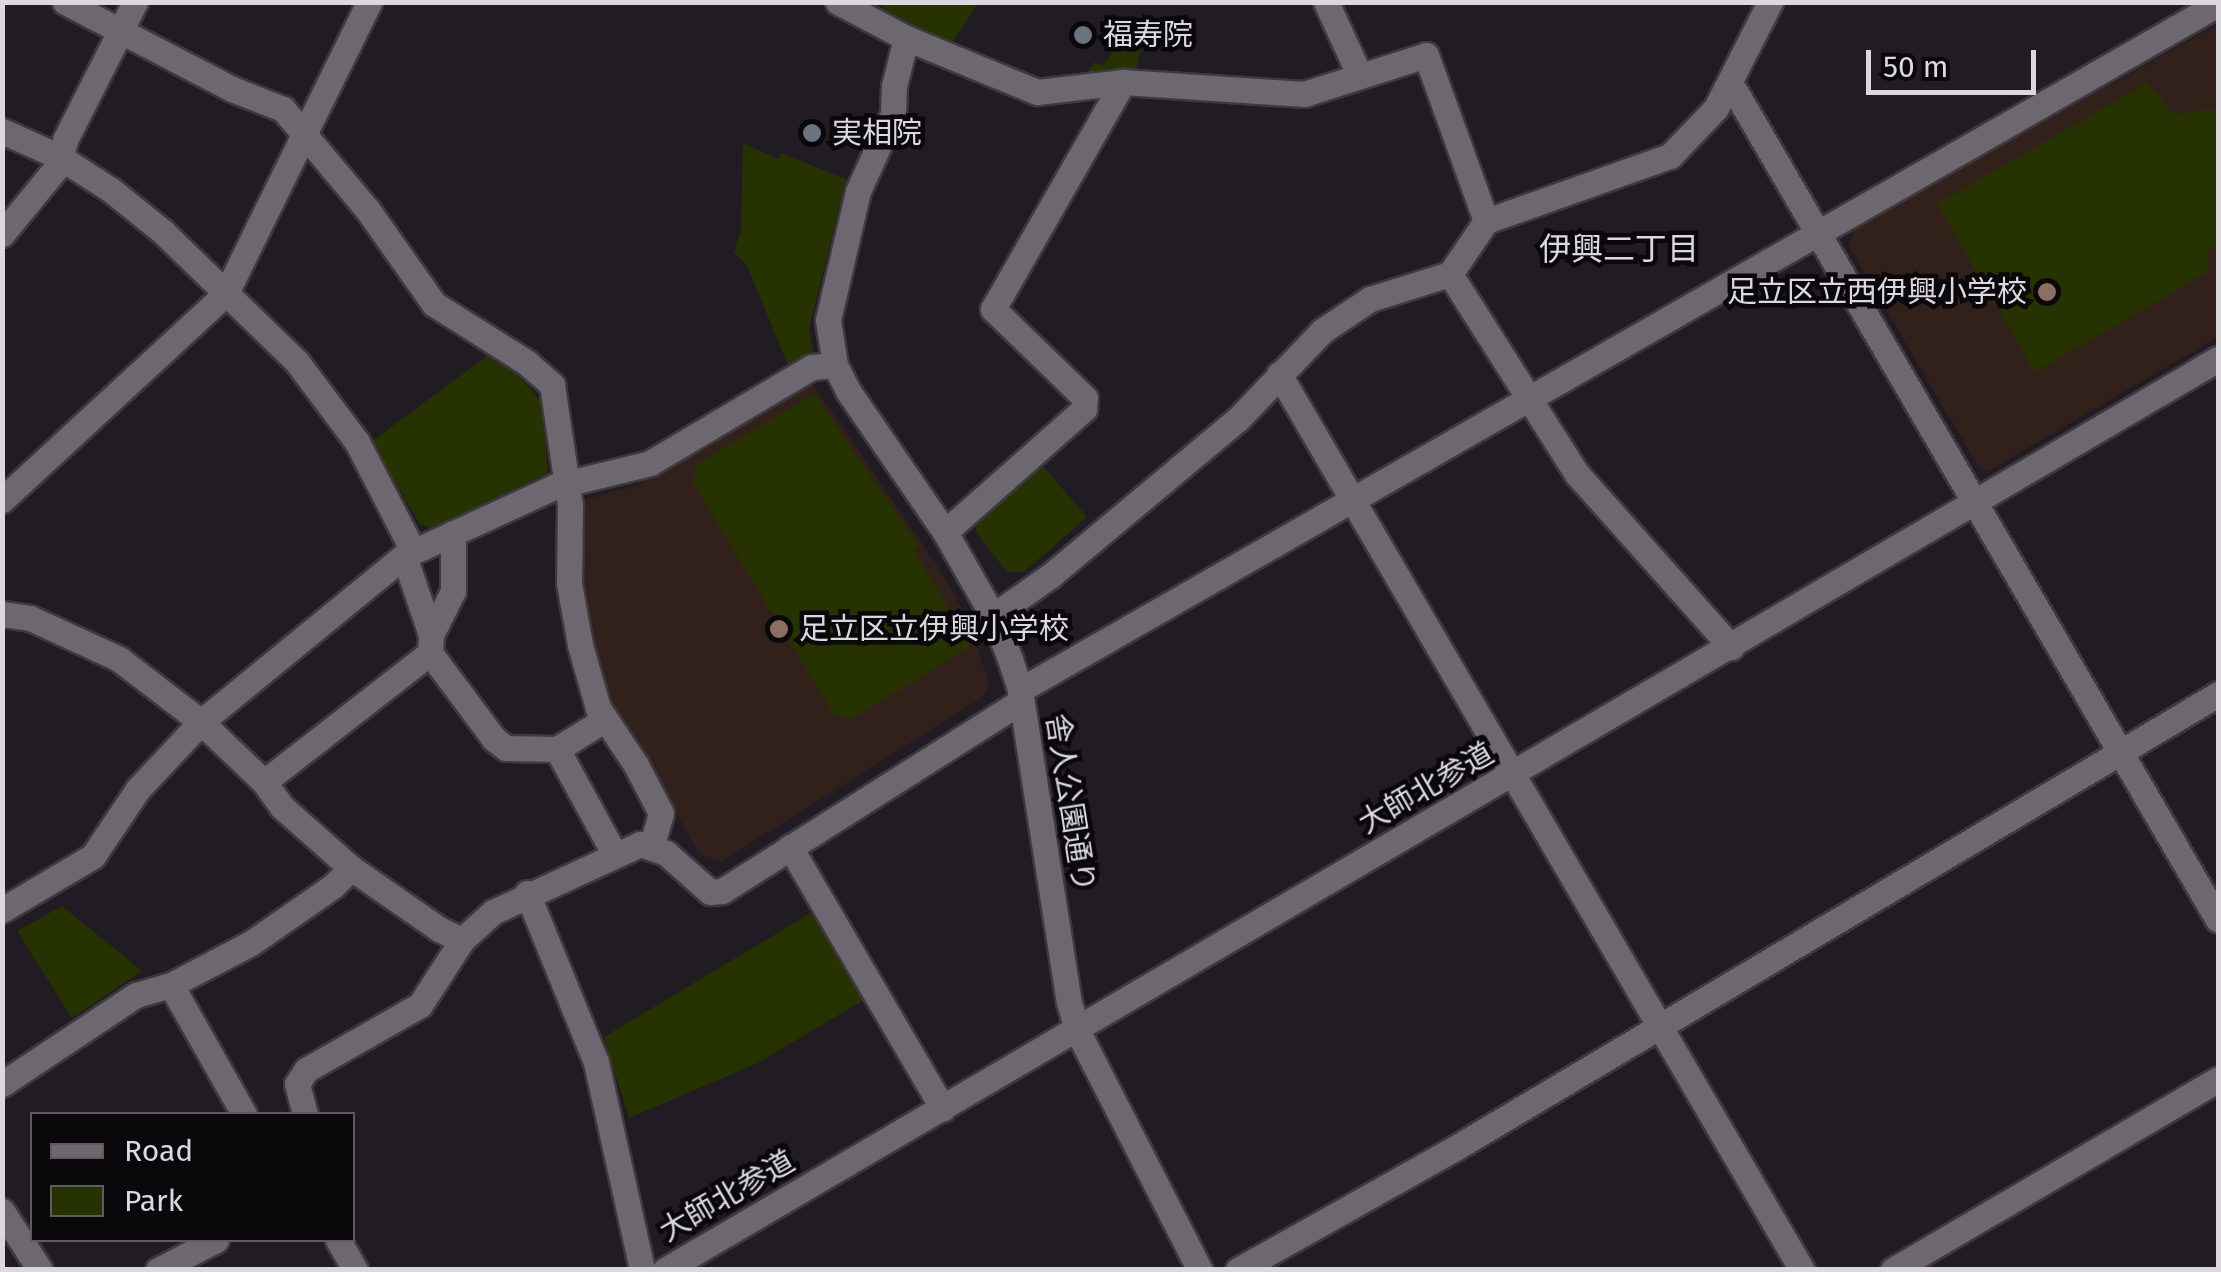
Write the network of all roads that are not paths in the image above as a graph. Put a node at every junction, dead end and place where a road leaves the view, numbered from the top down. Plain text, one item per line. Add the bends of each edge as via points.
1 (65, 2) edge
2 (135, 2) edge
3 (369, 2) edge
4 (1326, 2) edge
5 (1770, 2) edge
6 (2218, 4) edge
7 (848, 5) edge
8 (119, 31) junction
9 (906, 38) junction
10 (1359, 74) junction
11 (1123, 82) junction
12 (1732, 86) junction
13 (2, 131) edge
14 (304, 132) junction
15 (58, 156) junction
16 (1486, 221) junction
17 (1820, 232) junction
18 (2, 234) edge
19 (1450, 274) junction
20 (226, 293) junction
21 (2218, 359) edge
22 (835, 365) junction
23 (1279, 374) junction
24 (1530, 400) junction
25 (565, 483) junction
26 (1354, 499) junction
27 (2, 500) edge
28 (1974, 502) junction
29 (945, 532) junction
30 (453, 533) junction
31 (408, 553) junction
32 (2, 614) edge
33 (992, 616) junction
34 (430, 644) junction
35 (1731, 647) junction
36 (2218, 694) edge
37 (1020, 696) junction
38 (604, 720) junction
39 (200, 722) junction
40 (557, 749) junction
41 (2120, 752) junction
42 (1512, 775) junction
43 (264, 782) junction
44 (652, 844) junction
45 (790, 847) junction
46 (615, 854) junction
47 (351, 868) junction
48 (527, 893) junction
49 (2, 910) edge
50 (2218, 920) edge
51 (462, 940) junction
52 (171, 985) junction
53 (1661, 1025) junction
54 (1077, 1030) junction
55 (2218, 1079) edge
56 (2, 1084) edge
57 (943, 1109) junction
58 (243, 1112) edge
59 (304, 1112) edge
60 (2, 1211) edge
61 (212, 1242) edge
62 (339, 1242) edge
63 (40, 1270) edge
64 (158, 1270) edge
65 (355, 1270) edge
66 (642, 1270) edge
67 (665, 1270) edge
68 (1200, 1270) edge
69 (1238, 1270) edge
70 (1802, 1270) edge
71 (1893, 1270) edge

1 - 8 street
2 - 8 street
3 - 14 street
4 - 10 street
5 - 12 street
6 - 17 street
7 - 9 street
8 - 14 street via 232,89 272,102
8 - 15 street
9 - 11 street via 1037,92
9 - 22 street via 893,114 858,190 828,320
10 - 11 street via 1304,94
10 - 16 street via 1426,55
11 - 29 street via 993,309 1085,398 1084,409
12 - 16 street via 1670,156
12 - 17 street
13 - 15 street
14 - 20 street
14 - 25 street via 434,304 552,385
15 - 18 street via 57,167
15 - 20 street via 163,232
16 - 19 street
17 - 24 street
17 - 28 street
19 - 23 street via 1370,300 1322,331
19 - 24 street
20 - 27 street
20 - 31 street via 296,362 357,442
21 - 28 street, 大師北参道
22 - 25 street via 812,367 650,463
22 - 29 street, 舎人公園通り
23 - 26 street
23 - 33 street via 1162,484
24 - 26 street
24 - 35 street via 1577,474
25 - 30 street
25 - 38 street via 569,583
26 - 37 street
26 - 42 street
28 - 35 street, 大師北参道
28 - 41 street
29 - 33 street, 舎人公園通り
30 - 31 street
30 - 34 street via 453,591
31 - 34 street
31 - 39 street
32 - 39 street via 30,618 119,660
33 - 37 street, 舎人公園通り
34 - 40 street via 494,739 506,748
34 - 43 street
35 - 42 street, 大師北参道
36 - 41 street
37 - 45 street
37 - 54 street, 舎人公園通り
38 - 40 street
38 - 44 street via 661,814
39 - 43 street
39 - 49 street via 138,789 93,856
40 - 46 street
41 - 50 street
41 - 53 street
42 - 53 street
42 - 54 street, 大師北参道
43 - 47 street via 282,807
44 - 45 street via 710,892 722,891
44 - 46 street
45 - 57 street
46 - 48 street
47 - 51 street
47 - 52 street via 251,944
48 - 51 street
48 - 66 street via 596,1062
51 - 59 street via 420,1005 306,1070 297,1084
52 - 56 street via 136,995
52 - 58 street
53 - 69 street
53 - 70 street
54 - 57 street, 大師北参道
54 - 68 street, 舎人公園通り
55 - 71 street
57 - 67 street, 大師北参道
60 - 63 street
61 - 64 street
62 - 65 street

